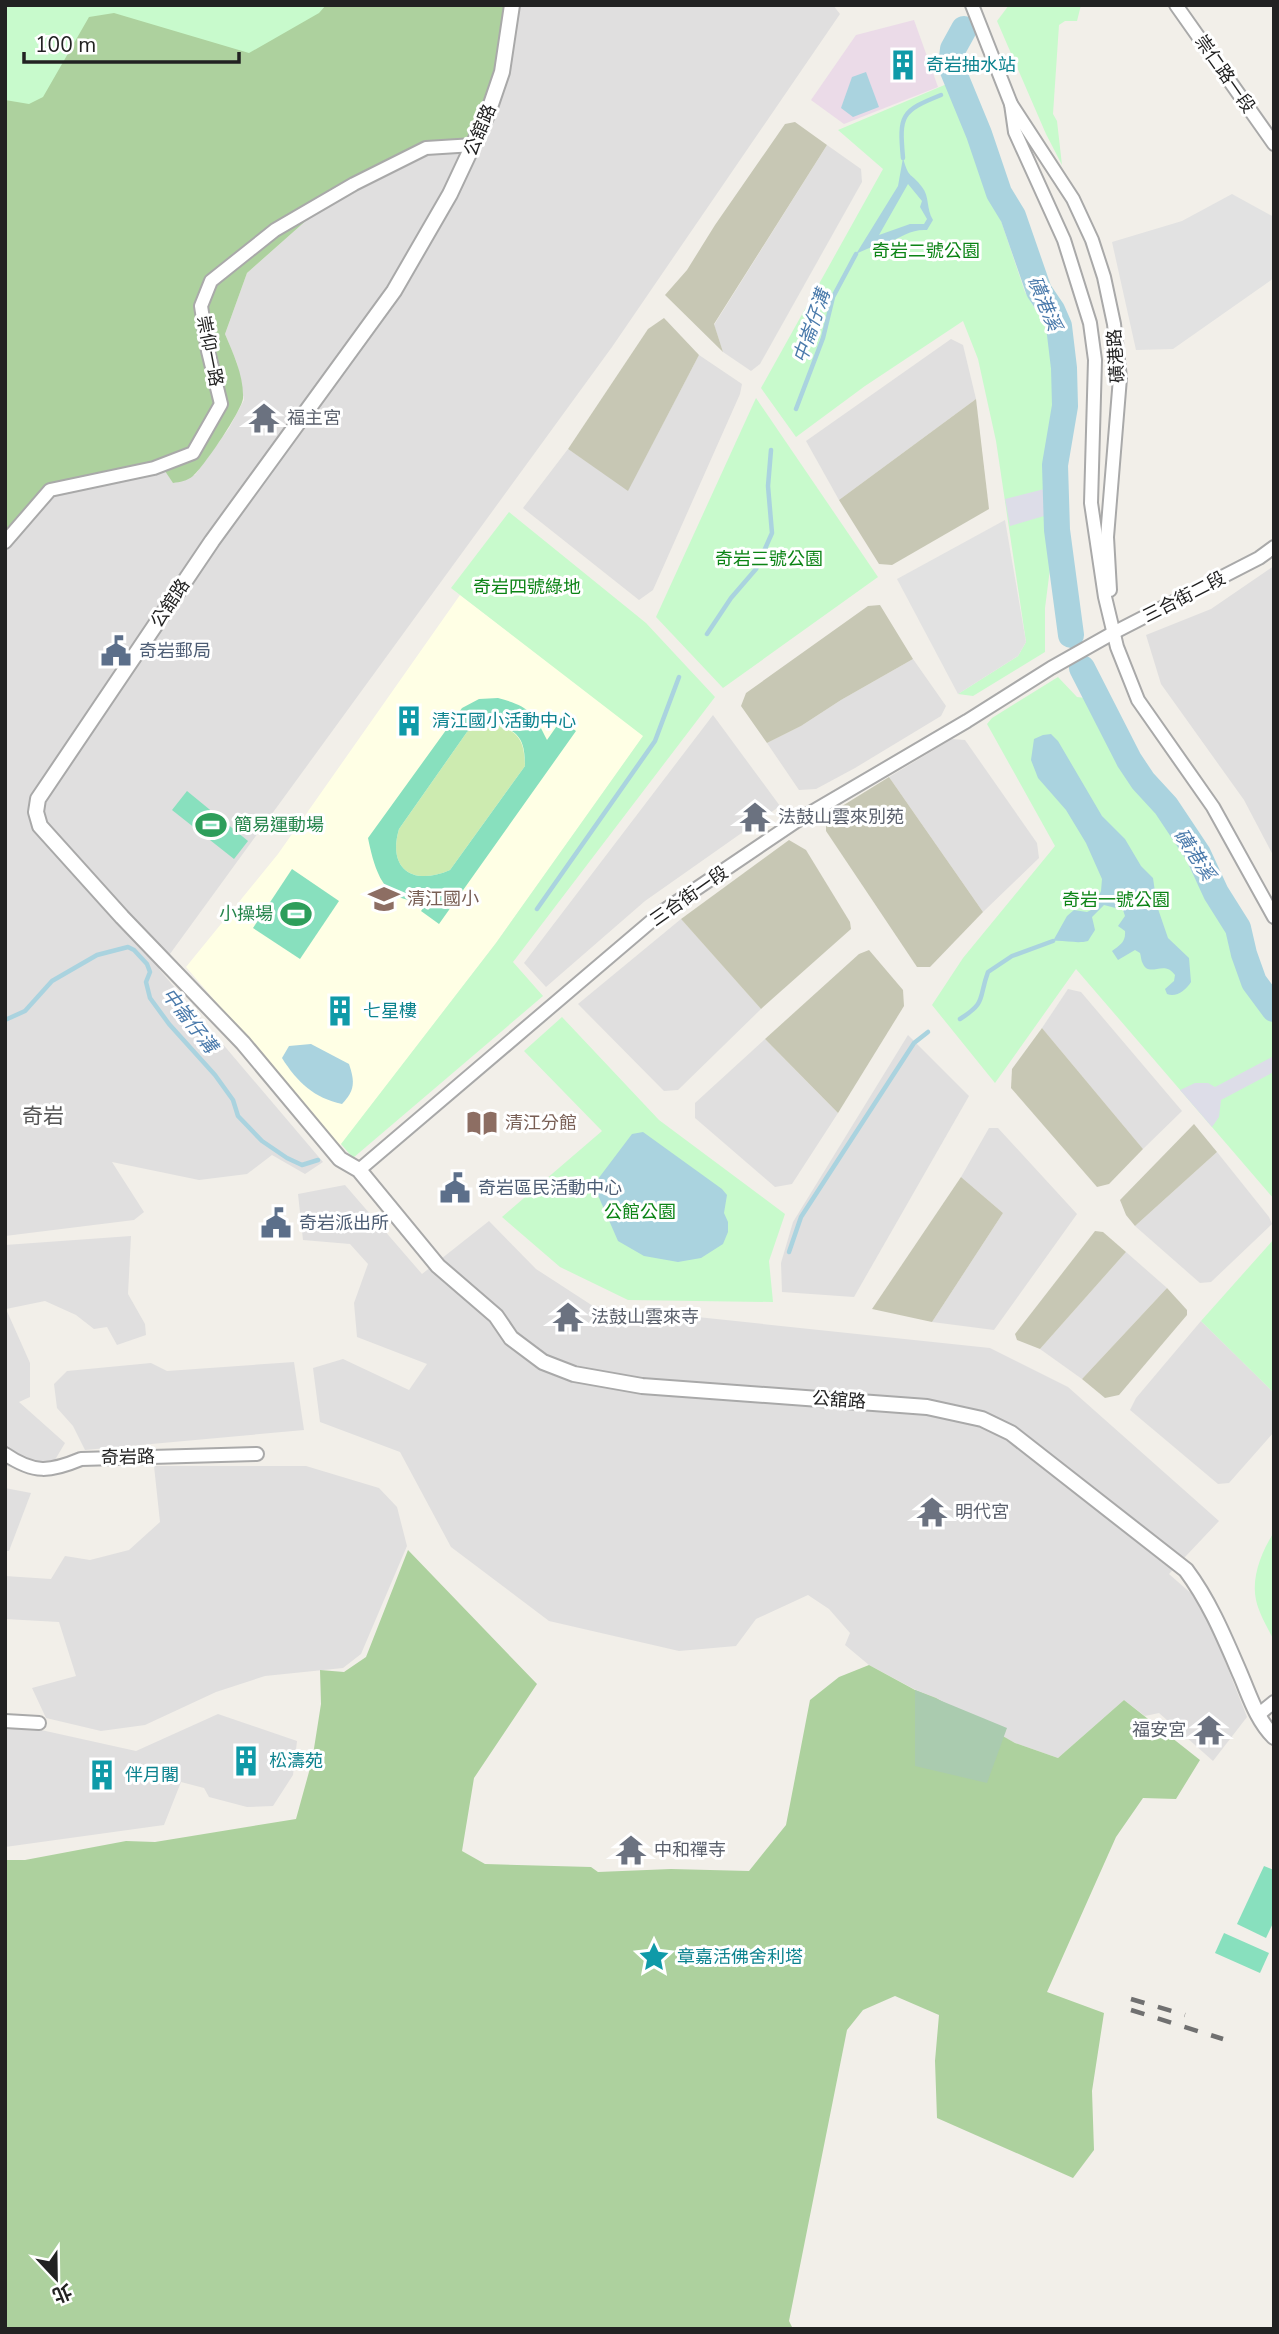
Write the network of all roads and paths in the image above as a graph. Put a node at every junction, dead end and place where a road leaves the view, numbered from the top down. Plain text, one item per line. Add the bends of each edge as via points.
1 (512, 5) edge
2 (972, 5) edge
3 (1176, 5) edge
4 (1012, 104) junction
5 (1274, 144) edge
6 (474, 145) junction
7 (5, 542) edge
8 (1274, 547) edge
9 (1113, 633) junction
10 (1092, 644) joint
11 (1274, 918) edge
12 (359, 1170) junction
13 (5, 1454) edge
14 (257, 1454) dead end
15 (1273, 1702) edge
16 (1258, 1715) junction
17 (5, 1721) edge
18 (38, 1723) dead end
19 (1274, 1737) edge

1 - 6 street, 公舘路 via 502,72
2 - 4 street, 磺港路
3 - 5 street, 崇仁路一段
4 - 9 street, 磺港路 via 1015,132 1064,240 1090,323 1095,359 1091,503
4 - 9 street, 磺港路 via 1087,229 1114,324 1120,378 1107,537
6 - 7 street, 崇仰一路 via 426,148 354,184 275,230 211,281 201,306 221,404 192,453 154,468 50,490
6 - 12 street, 公舘路 via 394,291 212,541 38,799 36,812 40,826 65,855 243,1044 335,1153
8 - 9 street, 三合街二段
9 - 10 street, 三合街二段
9 - 11 street, 磺港路 via 1138,700 1213,807
10 - 12 street, 三合街一段 via 795,822 662,912
12 - 16 street, 公舘路 via 438,1266 543,1362 574,1374 642,1387 928,1407 982,1419 1011,1433 1186,1570 1215,1616
13 - 14 street, 奇岩路 via 36,1470 57,1469 81,1459
15 - 16 street
16 - 19 street, 公舘路
17 - 18 street

